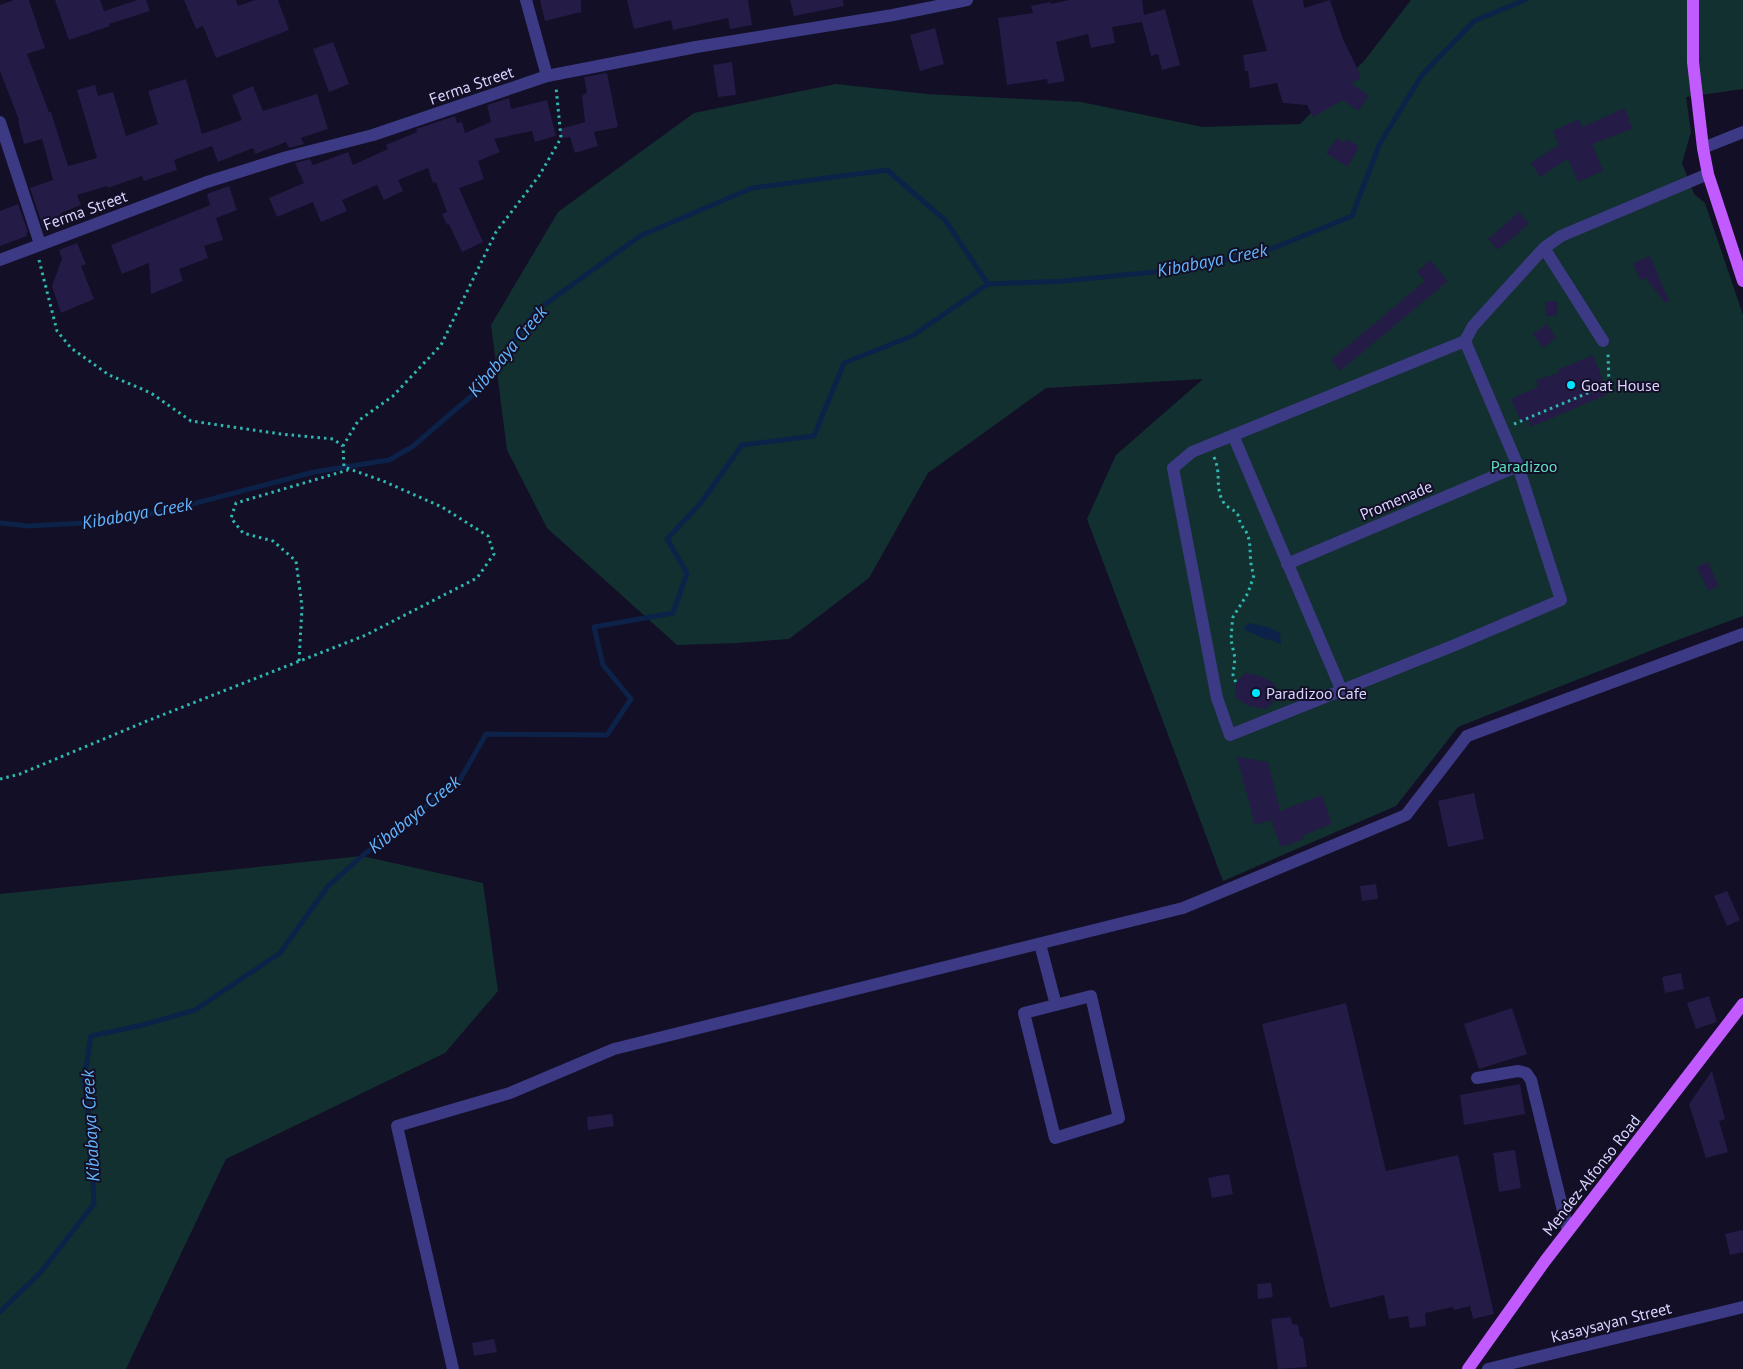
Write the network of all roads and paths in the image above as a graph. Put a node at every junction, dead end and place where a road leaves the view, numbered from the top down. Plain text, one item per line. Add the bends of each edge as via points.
1 (526, 0) edge
2 (967, 0) edge
3 (1694, 2) edge
4 (551, 76) junction
5 (0, 122) edge
6 (1743, 132) edge
7 (1703, 148) junction
8 (1708, 174) junction
9 (37, 245) junction
10 (1544, 248) junction
11 (0, 260) edge
12 (1743, 281) edge
13 (1465, 341) junction
14 (1603, 341) joint
15 (1502, 430) junction
16 (1233, 436) junction
17 (1208, 445) junction
18 (343, 446) junction
19 (1518, 466) junction
20 (349, 470) junction
21 (1287, 564) junction
22 (1743, 634) edge
23 (299, 661) junction
24 (1236, 683) dead end
25 (1341, 689) junction
26 (0, 779) edge
27 (1040, 944) junction
28 (1743, 1004) edge
29 (1056, 1005) junction
30 (1477, 1078) dead end
31 (1568, 1231) junction
32 (1743, 1307) edge
33 (454, 1369) edge
34 (1468, 1369) edge
35 (1488, 1369) edge

1 - 4 street
2 - 4 street, Ferma Street
3 - 7 main road via 1692,62
4 - 9 street, Ferma Street via 373,135 206,182
4 - 18 path via 561,138 539,176 496,232 441,345 393,396 358,421
5 - 9 street
6 - 7 street
7 - 8 main road
8 - 10 street via 1561,236
8 - 12 main road
9 - 11 street, Ferma Street
9 - 18 path via 57,331 71,348 109,375 151,393 191,421 333,439
10 - 13 street via 1473,326
10 - 14 street
13 - 15 street
13 - 16 street
14 - 15 path via 1608,353 1608,384
15 - 19 street
16 - 17 street
16 - 21 street
17 - 24 path via 1217,465 1217,486 1225,504 1236,511 1240,524 1248,531 1250,565 1254,575 1248,593 1233,617 1231,640
17 - 25 street via 1192,452 1173,468 1217,698 1230,734
18 - 20 path via 344,467
19 - 21 street, Promenade
19 - 25 street via 1561,600
20 - 23 path via 236,503 231,518 243,532 273,541 296,561 302,607
20 - 23 path via 442,507 488,536 494,554 477,578 366,635
21 - 25 street
22 - 27 street via 1466,736 1406,815 1183,908
23 - 26 path via 20,774
27 - 29 street
27 - 33 street via 614,1048 510,1093 398,1126
28 - 31 main road, Mendez-Alfonso Road
29 - 29 street via 1024,1013 1055,1138 1119,1118 1091,996
30 - 31 street via 1518,1071 1526,1073 1531,1080
31 - 34 main road, Mendez-Alfonso Road
32 - 35 street, Kasaysayan Street

